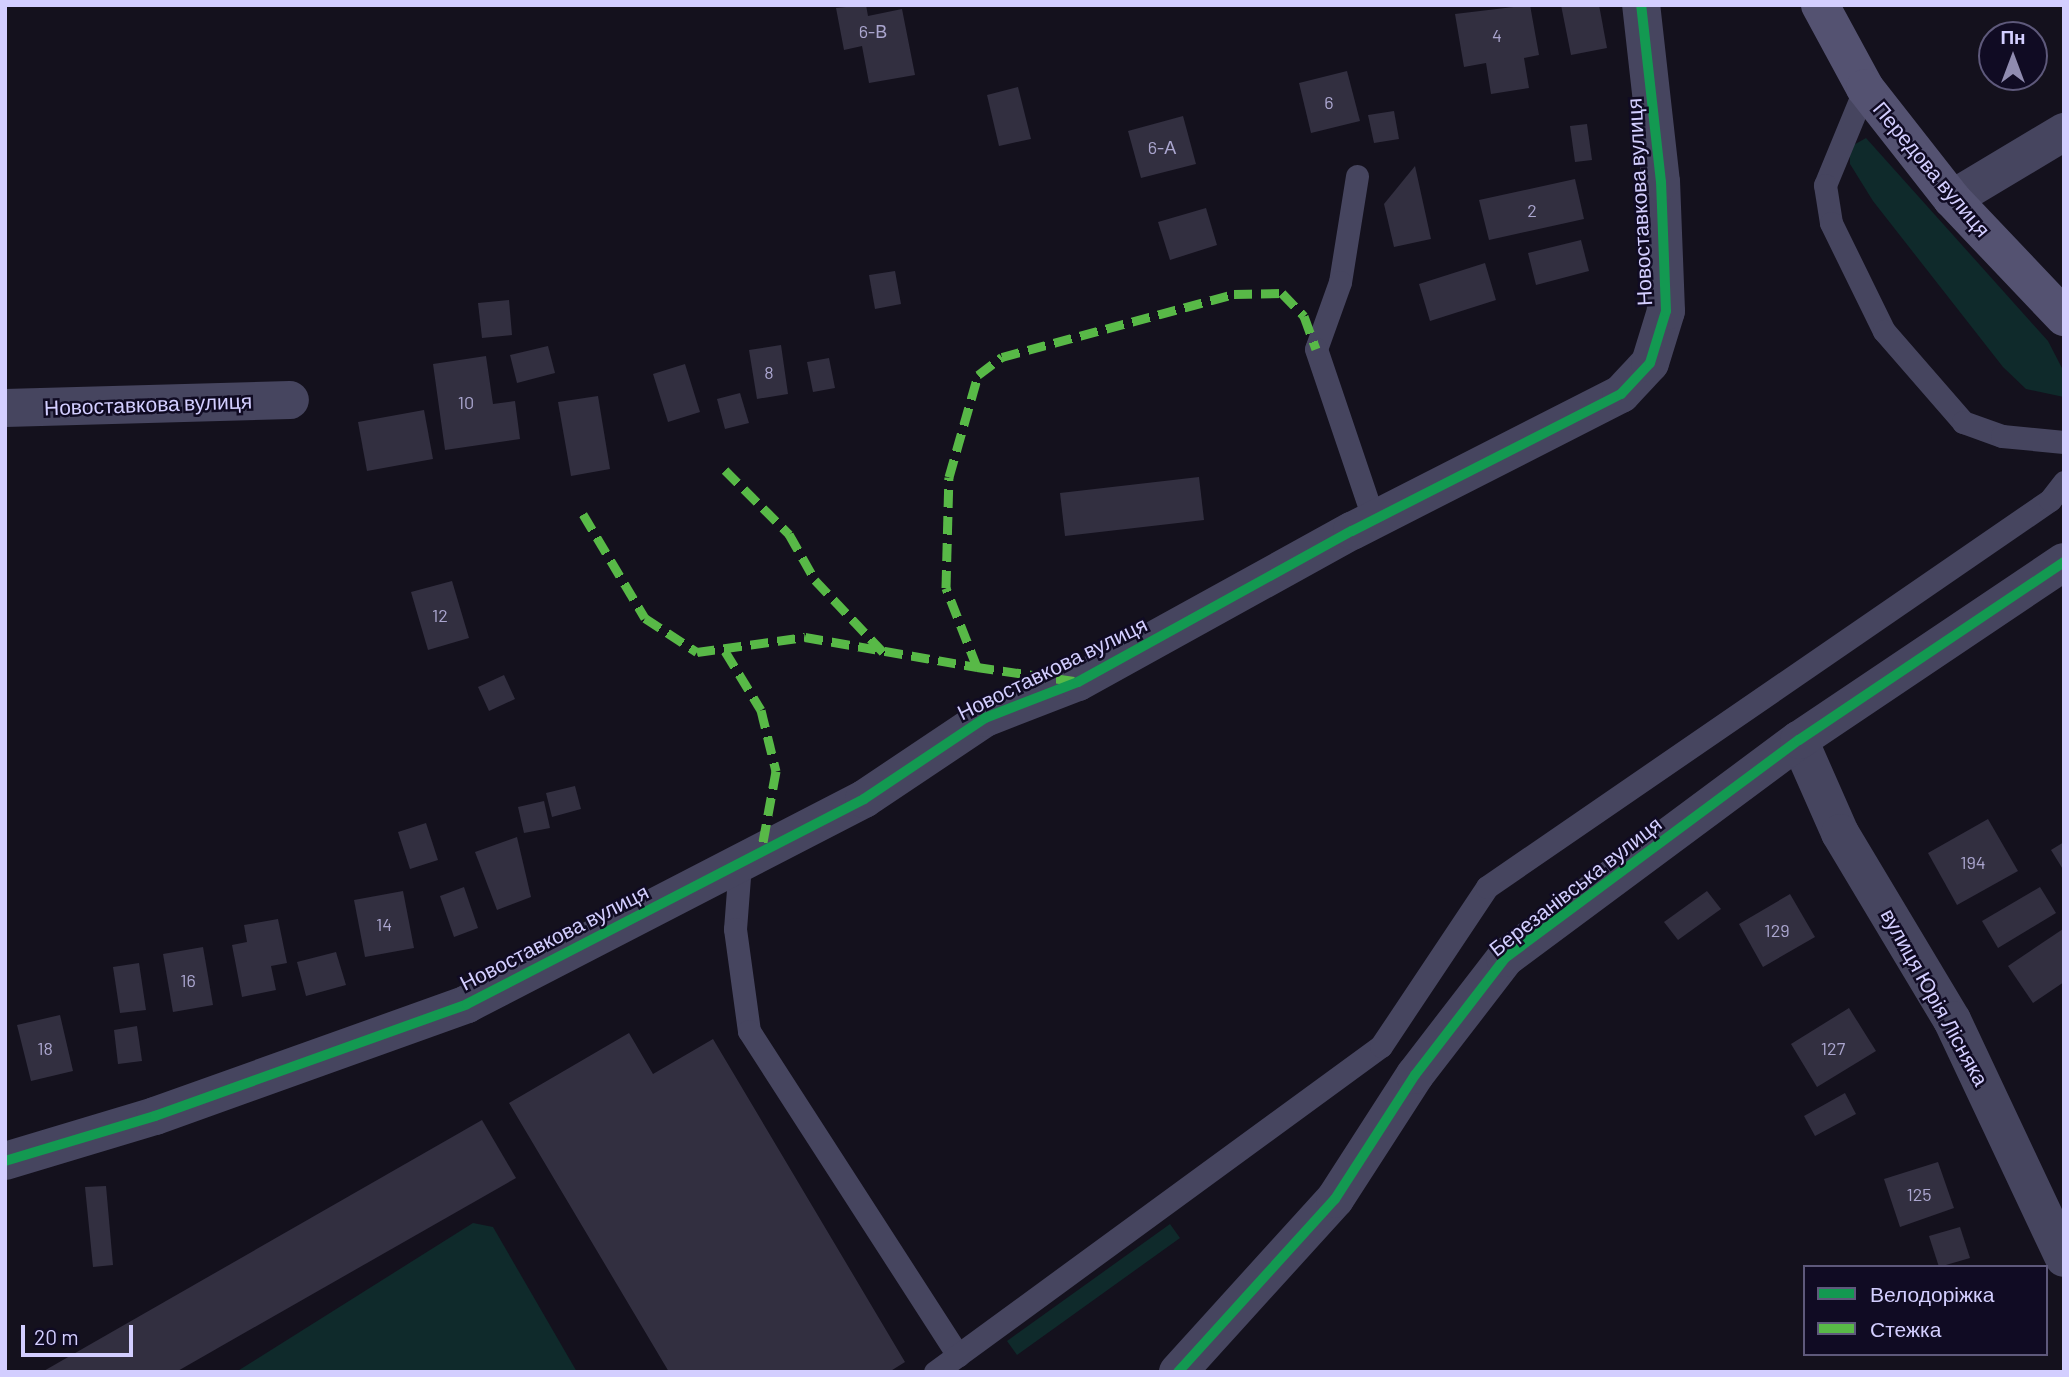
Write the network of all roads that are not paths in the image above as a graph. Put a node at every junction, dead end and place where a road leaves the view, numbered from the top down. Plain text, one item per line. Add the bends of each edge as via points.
1 (1641, 5) edge
2 (1820, 5) edge
3 (1865, 88) junction
4 (2064, 132) edge
5 (1357, 176) dead end
6 (1952, 199) junction
7 (2064, 317) edge
8 (290, 400) dead end
9 (5, 408) edge
10 (2064, 442) edge
11 (2064, 482) edge
12 (1374, 520) junction
13 (2064, 562) edge
14 (1799, 740) junction
15 (740, 864) junction
16 (5, 1161) edge
17 (2064, 1258) edge
18 (958, 1355) junction
19 (934, 1372) edge
20 (1178, 1372) edge

1 - 12 street, Новоставкова вулиця via 1661,182 1666,311 1650,363 1621,394
2 - 3 street, Передова вулиця
3 - 6 street, Передова вулиця
3 - 10 lane via 1825,185 1831,223 1884,331 1963,422 2002,436
4 - 6 street
5 - 12 lane via 1340,282 1316,349
6 - 7 street, Передова вулиця
8 - 9 street, Новоставкова вулиця
11 - 18 lane via 2050,500 1487,887 1381,1046
12 - 15 street, Новоставкова вулиця via 1078,682 985,719 864,799
13 - 14 street, Березанівська вулиця
14 - 17 street, вулиця Юрія Лісняка via 1840,833 1958,1032
14 - 20 street, Березанівська вулиця via 1505,958 1415,1075 1335,1199
15 - 16 street, Новоставкова вулиця via 467,1004 155,1116
15 - 18 lane via 734,929 749,1031
18 - 19 lane

